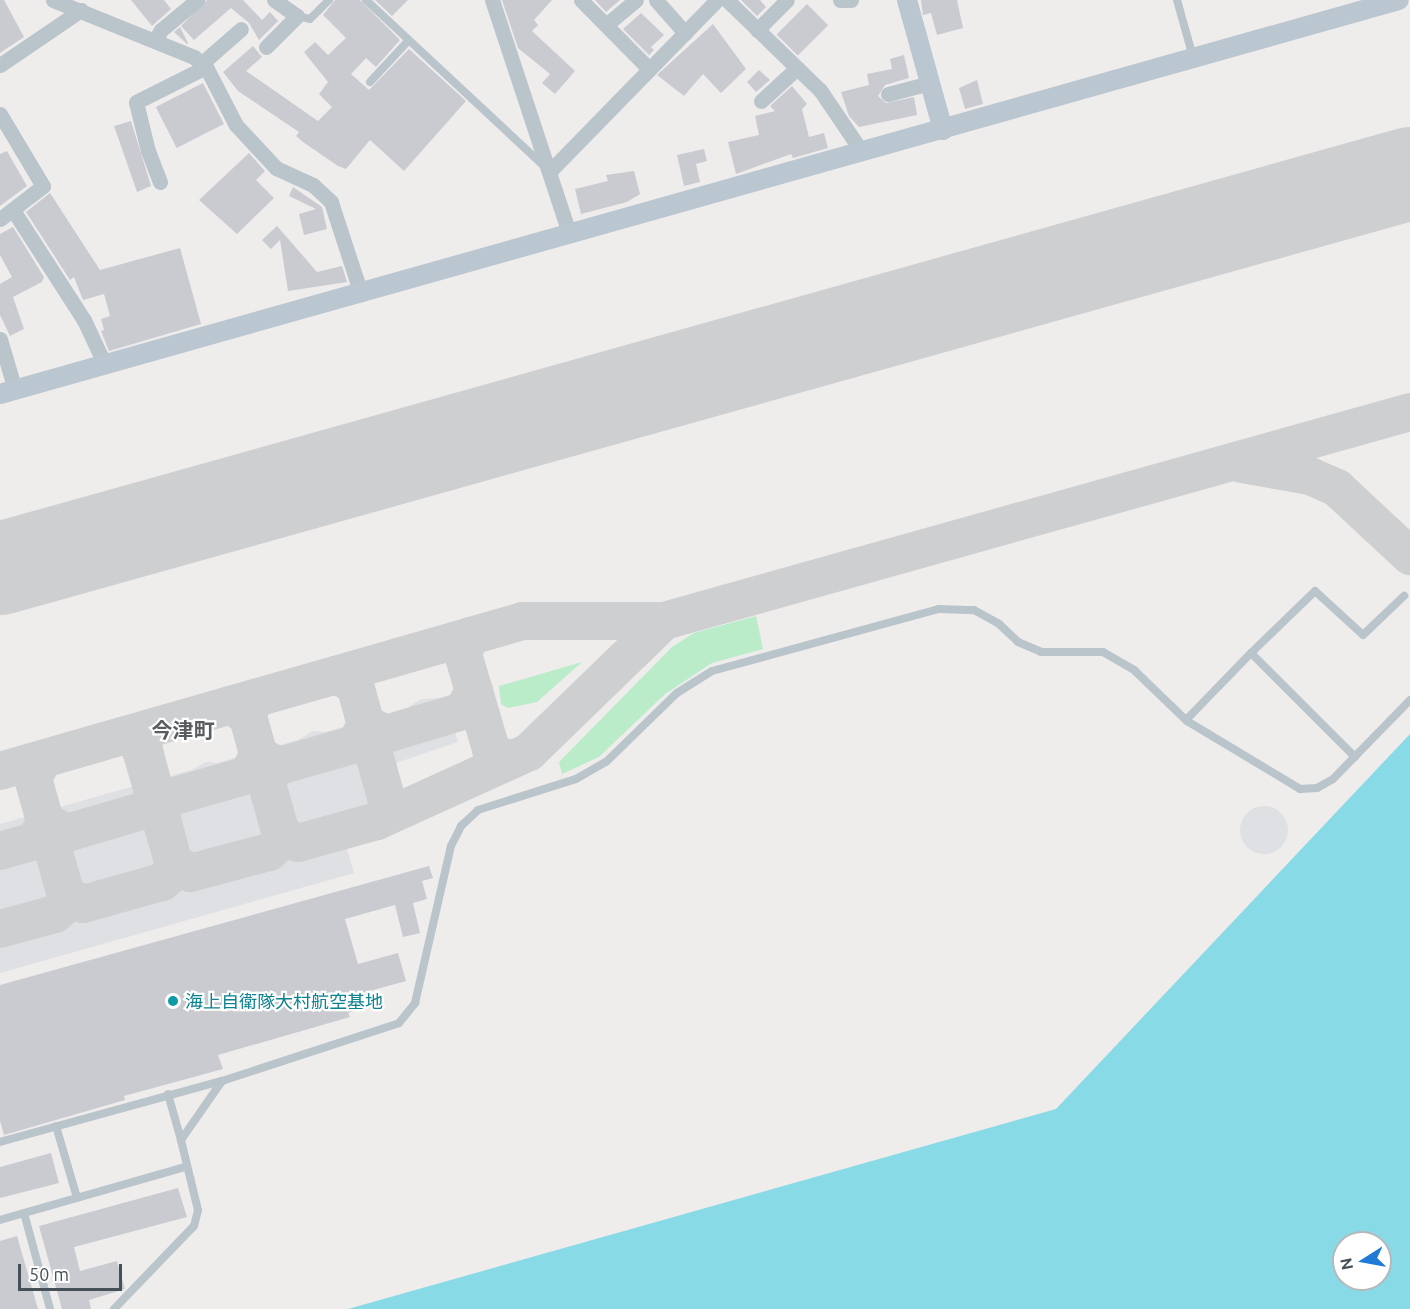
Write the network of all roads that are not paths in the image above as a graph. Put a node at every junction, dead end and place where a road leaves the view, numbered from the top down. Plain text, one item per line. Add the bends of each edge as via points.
1 (52, 0) edge
2 (197, 0) edge
3 (274, 0) edge
4 (329, 0) edge
5 (366, 0) edge
6 (492, 0) edge
7 (581, 0) edge
8 (636, 0) edge
9 (656, 0) edge
10 (717, 0) edge
11 (727, 0) edge
12 (787, 0) edge
13 (840, 0) edge
14 (851, 0) edge
15 (907, 0) edge
16 (1178, 0) edge
17 (1399, 0) edge
18 (81, 10) junction
19 (297, 16) junction
20 (606, 25) junction
21 (241, 29) dead end
22 (757, 30) junction
23 (685, 33) junction
24 (155, 40) junction
25 (408, 41) junction
26 (266, 48) dead end
27 (1194, 58) junction
28 (0, 65) edge
29 (203, 65) junction
30 (797, 68) junction
31 (649, 69) junction
32 (370, 82) dead end
33 (930, 83) junction
34 (888, 94) dead end
35 (761, 101) dead end
36 (0, 114) edge
37 (943, 130) junction
38 (862, 152) junction
39 (550, 171) junction
40 (160, 182) dead end
41 (6, 214) edge
42 (569, 233) junction
43 (361, 294) junction
44 (0, 339) edge
45 (105, 365) junction
46 (7, 392) edge
47 (1404, 596) dead end
48 (1251, 654) junction
49 (1410, 700) edge
50 (1186, 720) junction
51 (1355, 757) junction
52 (222, 1081) junction
53 (168, 1094) junction
54 (56, 1126) junction
55 (181, 1140) junction
56 (0, 1142) edge
57 (185, 1167) junction
58 (77, 1198) junction
59 (24, 1214) junction
60 (0, 1220) edge
61 (50, 1309) edge
62 (114, 1309) edge

1 - 18 street
2 - 24 street
3 - 19 street
4 - 19 lane via 310,19
5 - 25 lane
6 - 39 street
7 - 20 street
8 - 20 street
9 - 23 street
10 - 23 street
11 - 22 street
12 - 22 street
13 - 14 street
15 - 33 street
16 - 27 lane
17 - 27 street
18 - 24 street
18 - 28 street
19 - 26 street
20 - 31 street
21 - 29 street
22 - 30 street
23 - 31 street
24 - 29 street
25 - 32 lane
25 - 39 lane
27 - 37 street
29 - 40 street via 136,102
29 - 43 street via 236,125 276,168 313,184 331,202
30 - 35 street
30 - 38 street via 831,105
31 - 39 street
33 - 34 street
33 - 37 street
36 - 41 street via 43,186
37 - 38 street
38 - 42 street
39 - 42 street
41 - 45 street via 84,321
42 - 43 street
43 - 45 street
44 - 46 street
45 - 46 street
47 - 48 lane via 1363,635 1315,591
48 - 50 lane
48 - 51 lane
49 - 51 lane
50 - 51 lane via 1300,789 1317,788 1333,779
50 - 52 lane via 1134,670 1103,652 1041,652 1018,642 999,624 974,610 939,609 712,671 677,693 606,762 576,779 478,810 461,826 451,846 415,1003 399,1023
52 - 53 lane
52 - 55 lane
53 - 54 lane
53 - 55 lane
54 - 56 lane
54 - 58 lane
55 - 57 lane
57 - 58 lane
57 - 62 lane via 198,1210 195,1226
58 - 59 lane
59 - 60 lane
59 - 61 lane

